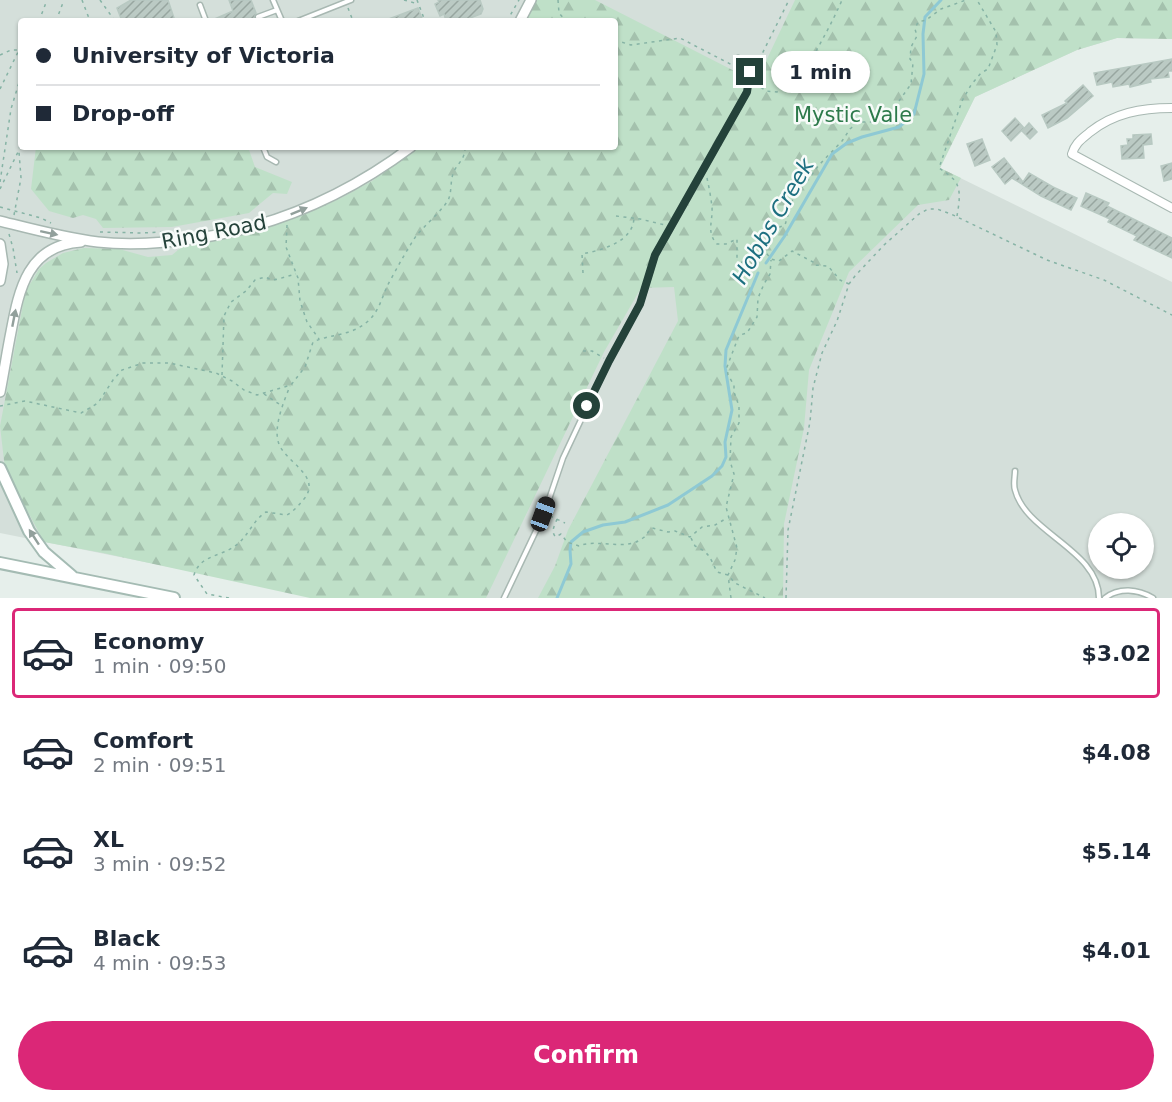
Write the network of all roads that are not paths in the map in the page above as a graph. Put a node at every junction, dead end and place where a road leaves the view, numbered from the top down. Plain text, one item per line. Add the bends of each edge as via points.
1 (273, 0) edge
2 (351, 0) edge
3 (531, 0) edge
4 (200, 5) dead end
5 (277, 10) junction
6 (258, 17) dead end
7 (205, 18) edge
8 (281, 18) edge
9 (306, 18) edge
10 (522, 18) edge
11 (738, 58) dead end
12 (1172, 108) edge
13 (264, 150) edge
14 (407, 150) edge
15 (276, 162) dead end
16 (1172, 208) edge
17 (0, 221) edge
18 (98, 242) junction
19 (0, 244) edge
20 (0, 281) edge
21 (0, 392) edge
22 (0, 468) edge
23 (1015, 471) dead end
24 (0, 563) edge
25 (18, 567) junction
26 (0, 572) edge
27 (75, 578) junction
28 (174, 598) edge
29 (504, 598) edge
30 (1099, 598) edge
31 (1105, 598) edge
32 (1153, 598) edge

1 - 5 lane
2 - 9 lane
3 - 10 street
4 - 7 lane
5 - 6 lane
5 - 8 lane
11 - 29 lane via 750,72 747,92 655,255 640,304 563,458 543,514
12 - 16 street via 1123,113 1104,121 1075,145 1072,154
13 - 15 lane
18 -> 14 street, Ring Road via 190,240 287,217 349,188
17 -> 18 street, Ring Road
21 -> 18 street via 18,297 29,271 54,248
19 - 20 street
27 -> 22 main road via 44,552 29,531
23 - 30 lane via 1014,489 1020,502 1093,575
24 - 25 main road
25 - 26 main road
25 - 27 main road
27 - 28 main road
31 - 32 lane via 1114,591 1128,590

